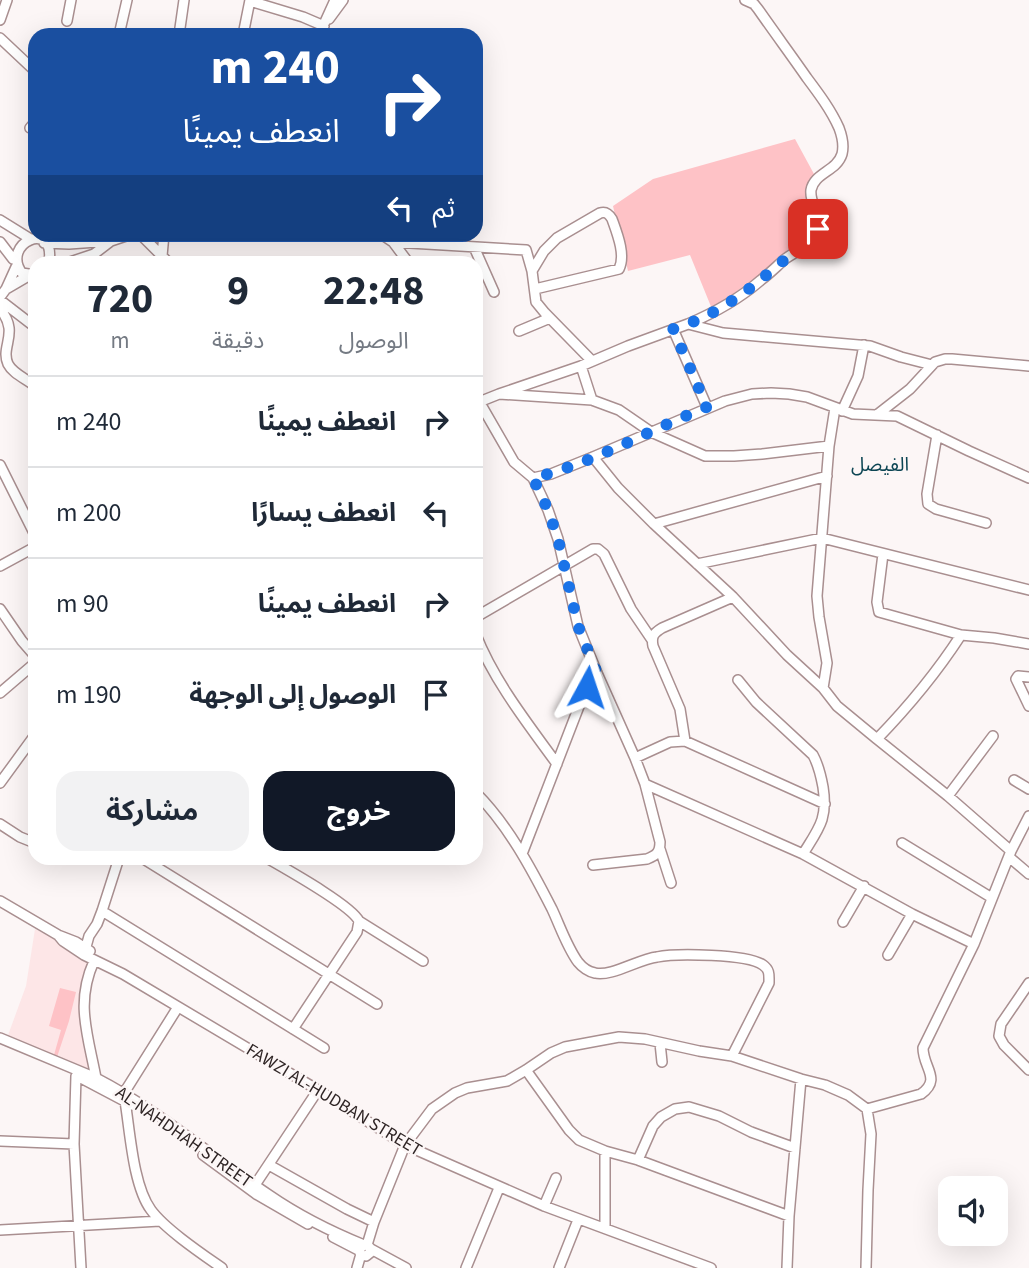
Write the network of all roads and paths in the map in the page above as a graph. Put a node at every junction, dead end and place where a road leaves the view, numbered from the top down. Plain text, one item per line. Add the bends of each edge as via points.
1 (7, 0) edge
2 (72, 0) edge
3 (127, 0) edge
4 (184, 0) edge
5 (335, 0) edge
6 (343, 0) edge
7 (745, 0) edge
8 (250, 1) edge
9 (0, 20) edge
10 (67, 21) dead end
11 (121, 28) edge
12 (180, 28) edge
13 (244, 28) edge
14 (322, 28) edge
15 (0, 38) edge
16 (28, 64) edge
17 (0, 220) edge
18 (28, 237) edge
19 (28, 238) edge
20 (0, 242) edge
21 (111, 242) joint
22 (148, 242) edge
23 (393, 242) joint
24 (44, 243) joint
25 (474, 247) junction
26 (49, 256) edge
27 (95, 256) edge
28 (162, 256) edge
29 (404, 256) edge
30 (478, 256) edge
31 (14, 263) junction
32 (483, 267) edge
33 (533, 271) junction
34 (28, 274) edge
35 (28, 278) edge
36 (535, 289) junction
37 (494, 292) dead end
38 (2, 295) edge
39 (0, 309) edge
40 (550, 318) junction
41 (28, 320) edge
42 (688, 324) junction
43 (673, 329) junction
44 (519, 331) dead end
45 (864, 345) junction
46 (592, 361) junction
47 (932, 365) junction
48 (581, 366) junction
49 (1029, 366) edge
50 (28, 381) edge
51 (499, 394) junction
52 (483, 398) edge
53 (592, 400) junction
54 (707, 407) junction
55 (483, 408) edge
56 (838, 410) junction
57 (878, 414) junction
58 (651, 432) junction
59 (937, 435) junction
60 (829, 446) junction
61 (593, 457) junction
62 (0, 466) edge
63 (827, 476) junction
64 (533, 478) junction
65 (1029, 478) edge
66 (28, 520) edge
67 (986, 523) dead end
68 (654, 524) junction
69 (822, 538) junction
70 (28, 551) edge
71 (883, 554) junction
72 (697, 564) junction
73 (0, 566) edge
74 (563, 566) junction
75 (1029, 590) edge
76 (733, 597) junction
77 (0, 609) edge
78 (483, 613) edge
79 (961, 635) junction
80 (652, 640) junction
81 (1029, 644) edge
82 (28, 648) edge
83 (483, 650) edge
84 (28, 669) edge
85 (597, 673) junction
86 (1029, 677) edge
87 (738, 680) dead end
88 (824, 688) junction
89 (0, 693) edge
90 (1029, 706) edge
91 (993, 736) dead end
92 (877, 739) junction
93 (685, 741) junction
94 (28, 745) edge
95 (635, 758) junction
96 (557, 764) junction
97 (1014, 780) dead end
98 (0, 783) edge
99 (645, 784) junction
100 (1029, 789) edge
101 (948, 796) junction
102 (483, 801) edge
103 (825, 804) junction
104 (1029, 817) edge
105 (0, 824) edge
106 (28, 840) edge
107 (902, 843) dead end
108 (660, 849) junction
109 (522, 854) junction
110 (803, 854) junction
111 (1010, 854) junction
112 (117, 865) edge
113 (153, 865) edge
114 (278, 865) edge
115 (593, 865) dead end
116 (1029, 874) edge
117 (671, 883) dead end
118 (864, 886) junction
119 (992, 898) junction
120 (0, 901) edge
121 (102, 911) junction
122 (912, 914) junction
123 (359, 921) junction
124 (843, 922) dead end
125 (97, 924) junction
126 (58, 935) junction
127 (89, 936) junction
128 (76, 942) junction
129 (974, 944) junction
130 (89, 955) junction
131 (888, 955) dead end
132 (423, 961) dead end
133 (328, 974) junction
134 (1029, 983) edge
135 (1026, 995) edge
136 (377, 1004) dead end
137 (178, 1007) junction
138 (293, 1029) junction
139 (0, 1038) edge
140 (660, 1043) junction
141 (0, 1044) edge
142 (324, 1048) dead end
143 (732, 1056) junction
144 (662, 1062) dead end
145 (526, 1070) junction
146 (1029, 1070) edge
147 (76, 1076) junction
148 (96, 1078) junction
149 (801, 1079) junction
150 (318, 1090) junction
151 (124, 1097) junction
152 (867, 1109) junction
153 (0, 1141) edge
154 (74, 1144) junction
155 (405, 1145) junction
156 (796, 1148) junction
157 (605, 1151) junction
158 (638, 1160) junction
159 (269, 1166) junction
160 (556, 1178) dead end
161 (255, 1185) junction
162 (499, 1188) junction
163 (544, 1206) junction
164 (789, 1216) junction
165 (578, 1220) junction
166 (160, 1221) junction
167 (374, 1222) junction
168 (79, 1226) junction
169 (605, 1228) junction
170 (0, 1230) edge
171 (366, 1251) junction
172 (211, 1264) edge
173 (81, 1268) edge
174 (222, 1268) edge
175 (357, 1268) edge
176 (364, 1268) edge
177 (406, 1268) edge
178 (466, 1268) edge
179 (559, 1268) edge
180 (709, 1268) edge
181 (788, 1268) edge
182 (866, 1268) edge

1 - 9 street
2 - 10 street
3 - 11 street
4 - 12 street
5 - 14 street
6 - 14 street
7 - 42 street via 758,9 830,110 843,143 842,154 811,188 819,223 811,241 740,296
8 - 13 street
8 - 14 street via 303,17
15 - 16 street
17 - 18 street
19 - 31 street via 16,245
20 - 31 street
21 - 24 street
21 - 27 street
22 - 28 street
23 - 25 street
23 - 29 street
24 - 26 street
25 - 30 street
25 - 33 street via 526,250
31 - 34 street
31 - 38 street
32 - 37 street
33 - 36 street
33 - 36 street via 556,238 600,213 606,212 612,219 622,262 619,269
35 - 38 street
36 - 40 street via 536,302
38 - 41 street
39 - 50 street via 9,326 8,363
40 - 44 street
40 - 46 street
42 - 43 street
42 - 45 street via 723,334
43 - 46 street
43 - 54 street
45 - 47 street
45 - 56 street via 858,376
46 - 48 street
47 - 49 street via 945,359
47 - 57 street
48 - 51 street
48 - 53 street
51 - 52 street
51 - 53 street
53 - 58 street via 619,410
54 - 56 street via 771,393 807,397
54 - 58 street
55 - 64 street via 514,462
56 - 57 street
56 - 60 street
57 - 59 street via 897,416
58 - 60 street via 705,456
58 - 61 street
59 - 65 street
59 - 67 street via 928,504
60 - 63 street
61 - 64 street
61 - 68 street
62 - 66 street
63 - 68 street
63 - 69 street
64 - 74 street via 554,527
68 - 72 street
69 - 71 street
69 - 72 street
69 - 88 street via 817,596 827,663
70 - 73 street
71 - 75 street
71 - 79 street via 879,612
72 - 76 street
74 - 78 street
74 - 80 street via 598,549
74 - 85 street via 578,626
76 - 80 street via 662,628
76 - 88 street
77 - 82 street
79 - 81 street
79 - 92 street
80 - 93 street via 680,709
83 - 96 street
84 - 89 street
85 - 95 street
85 - 96 street via 583,696
86 - 90 street via 1016,680
87 - 103 street via 813,755
88 - 92 street via 837,706
91 - 101 street
92 - 101 street
93 - 95 street via 670,742
93 - 103 street
94 - 98 street
95 - 99 street
96 - 109 street
97 - 100 street
99 - 108 street
99 - 110 street
101 - 111 street
102 - 109 street
103 - 110 street
104 - 111 street
105 - 106 street
107 - 119 street
108 - 115 street via 648,859
108 - 117 street
109 - 143 street via 576,959 587,970 601,974 659,956 742,958 765,966 769,983
110 - 118 street
111 - 116 street
111 - 119 street
112 - 121 street
113 - 133 street
114 - 123 street via 344,906
118 - 122 street
118 - 124 street
119 - 129 street
120 - 126 street, FAWZI AL-HUDBAN STREET
121 - 125 street
121 - 138 street
122 - 129 street
122 - 131 street
123 - 132 street
123 - 133 street via 357,932
125 - 127 street
125 - 130 street
126 - 128 street, FAWZI AL-HUDBAN STREET
126 - 130 street, FAWZI AL-HUDBAN STREET
127 - 128 street
127 - 130 street
128 - 130 street, FAWZI AL-HUDBAN STREET
129 - 152 street via 923,1048 932,1079 928,1089
130 - 137 street, FAWZI AL-HUDBAN STREET
130 - 148 street via 83,1007
133 - 136 street
133 - 138 street
134 - 135 street
135 - 146 street via 1002,1024 999,1037
137 - 150 street, FAWZI AL-HUDBAN STREET
137 - 151 street
138 - 142 street
139 - 148 street, AL-NAHDHAH STREET
140 - 143 street
140 - 144 street
140 - 145 street via 620,1037 584,1042 551,1053
141 - 147 street, AL-NAHDHAH STREET
143 - 149 street
145 - 155 street via 500,1083 455,1093 432,1109
145 - 157 street via 569,1130 579,1140
147 - 151 street, AL-NAHDHAH STREET
147 - 154 street
148 - 151 street, AL-NAHDHAH STREET
149 - 152 street via 848,1096
149 - 156 street
150 - 155 street, FAWZI AL-HUDBAN STREET
150 - 159 street
151 - 161 street, AL-NAHDHAH STREET
151 - 166 street via 141,1190
151 - 171 street, AL-NAHDHAH STREET via 256,1194
152 - 182 street via 871,1135
153 - 154 street
154 - 168 street
155 - 162 street, FAWZI AL-HUDBAN STREET
155 - 167 street
156 - 158 street via 689,1107 661,1117
156 - 164 street
157 - 158 street
157 - 169 street
158 - 164 street
159 - 161 street
159 - 167 street
160 - 163 street
161 - 171 street, AL-NAHDHAH STREET
162 - 163 street, FAWZI AL-HUDBAN STREET
162 - 178 street
163 - 165 street, FAWZI AL-HUDBAN STREET
164 - 181 street
165 - 169 street, FAWZI AL-HUDBAN STREET
165 - 179 street
166 - 168 street
166 - 172 street
167 - 171 street
168 - 170 street
168 - 173 street
169 - 180 street, FAWZI AL-HUDBAN STREET
171 - 175 street
171 - 176 street
171 - 177 street
172 - 174 street

